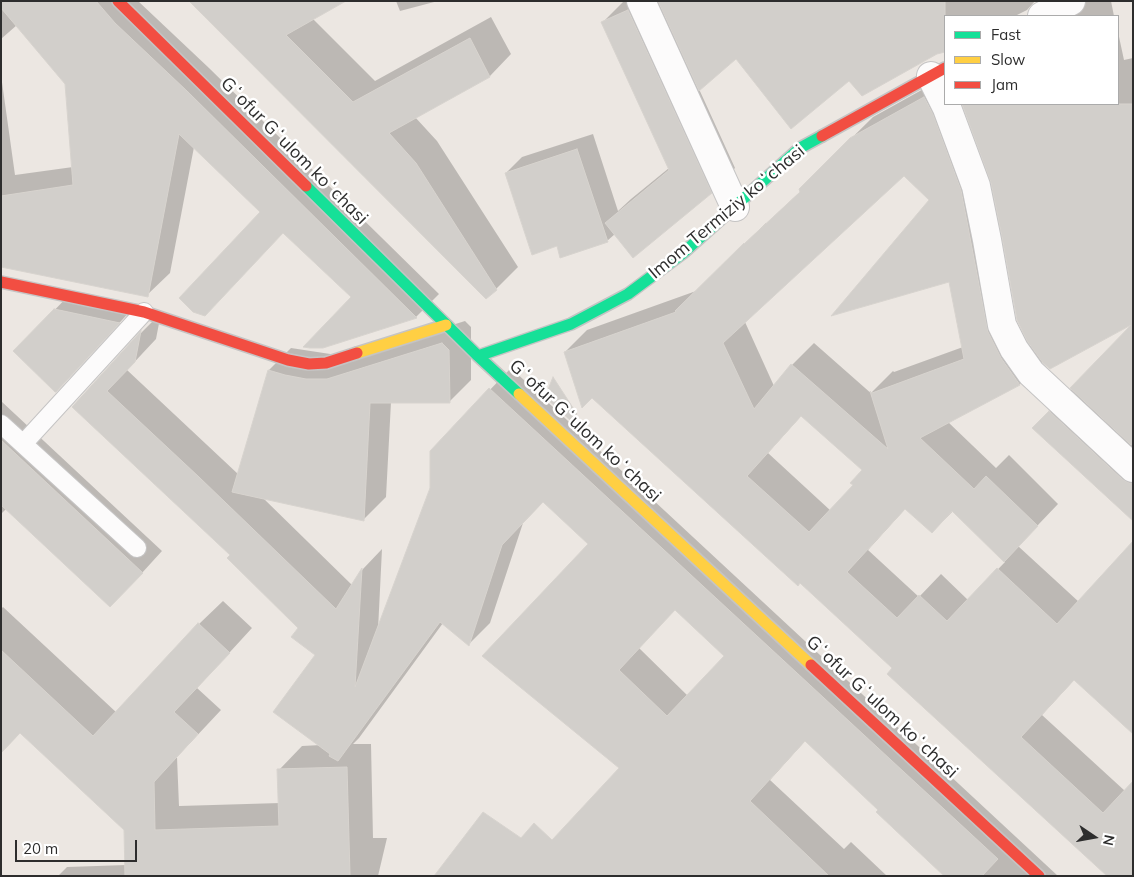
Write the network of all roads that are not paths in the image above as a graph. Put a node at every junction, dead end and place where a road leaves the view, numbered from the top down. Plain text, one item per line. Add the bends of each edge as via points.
1 (118, 1) edge
2 (641, 1) edge
3 (1071, 1) edge
4 (1044, 15) edge
5 (938, 72) edge
6 (944, 96) edge
7 (946, 105) edge
8 (735, 207) junction
9 (1, 282) edge
10 (144, 312) junction
11 (446, 325) junction
12 (478, 356) junction
13 (1, 424) edge
14 (23, 444) junction
15 (1133, 468) edge
16 (137, 548) dead end
17 (1040, 876) edge

1 - 11 street, Gʻofur Gʻulom koʻchasi
2 - 8 street
3 - 4 street
5 - 6 street
5 - 8 street, Imom Termiziy koʻchasi via 800,148
7 - 15 street via 976,186 1002,325 1014,349 1031,373
8 - 12 street, Imom Termiziy koʻchasi via 683,253 628,294 570,324
9 - 10 street
10 - 11 street via 309,364 326,363
10 - 14 lane
11 - 12 street, Gʻofur Gʻulom koʻchasi
12 - 17 street, Gʻofur Gʻulom koʻchasi
13 - 14 lane
14 - 16 lane

